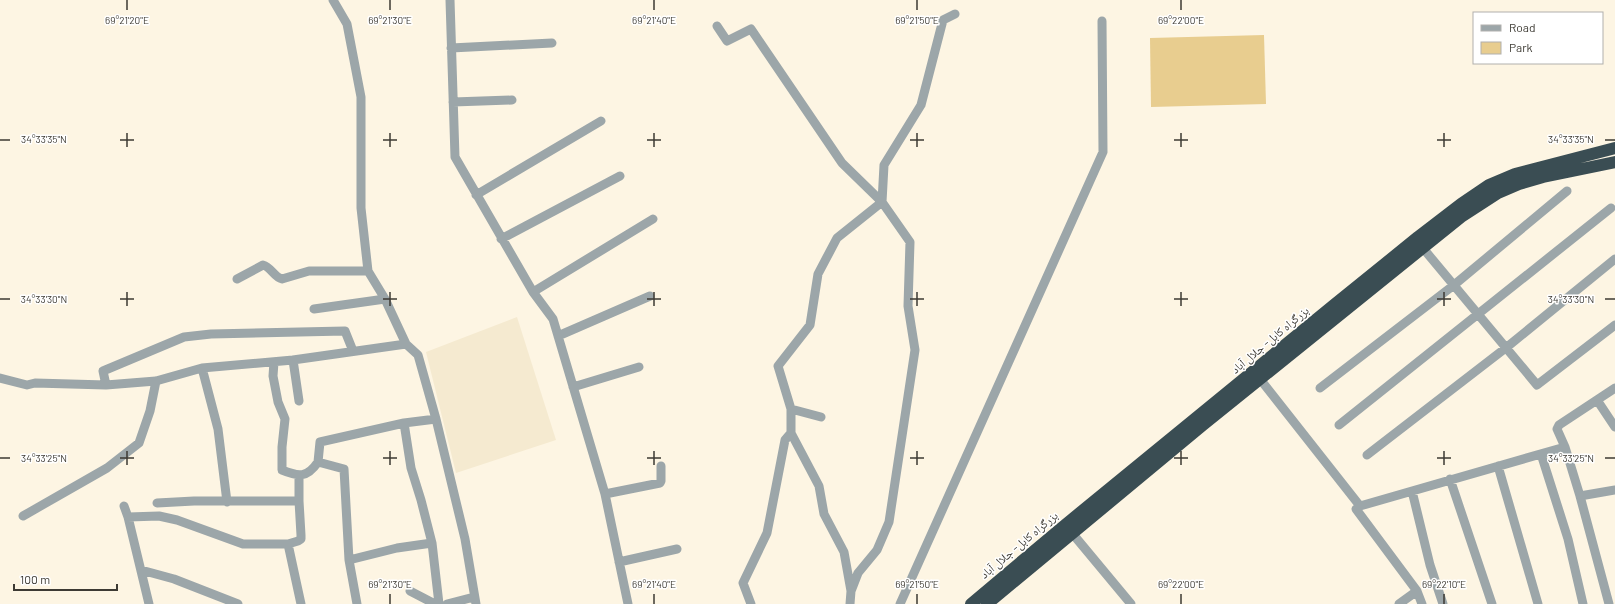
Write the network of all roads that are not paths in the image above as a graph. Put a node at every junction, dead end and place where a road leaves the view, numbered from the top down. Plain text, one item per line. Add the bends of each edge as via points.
1 (333, 0) edge
2 (450, 0) edge
3 (955, 14) dead end
4 (1102, 21) dead end
5 (716, 26) dead end
6 (552, 43) dead end
7 (451, 48) junction
8 (512, 100) dead end
9 (453, 102) junction
10 (601, 121) dead end
11 (1615, 148) edge
12 (1615, 162) edge
13 (620, 176) dead end
14 (1567, 191) dead end
15 (476, 195) junction
16 (882, 202) junction
17 (1611, 208) dead end
18 (653, 219) dead end
19 (501, 239) junction
20 (1422, 247) junction
21 (1615, 260) edge
22 (368, 271) junction
23 (237, 279) dead end
24 (1454, 286) junction
25 (533, 292) junction
26 (650, 296) dead end
27 (385, 299) junction
28 (314, 309) dead end
29 (1480, 315) junction
30 (1614, 326) edge
31 (558, 336) junction
32 (406, 344) junction
33 (1507, 347) junction
34 (353, 352) junction
35 (293, 360) junction
36 (274, 362) junction
37 (639, 367) dead end
38 (202, 368) junction
39 (1257, 375) junction
40 (0, 378) edge
41 (156, 381) junction
42 (106, 385) junction
43 (572, 387) junction
44 (1320, 388) dead end
45 (1615, 388) edge
46 (1597, 400) junction
47 (299, 401) dead end
48 (791, 409) junction
49 (821, 417) dead end
50 (436, 419) junction
51 (404, 423) junction
52 (1339, 425) dead end
53 (1615, 428) edge
54 (791, 432) junction
55 (1565, 446) junction
56 (1541, 454) junction
57 (1367, 456) dead end
58 (318, 462) junction
59 (661, 466) dead end
60 (1498, 466) junction
61 (300, 476) junction
62 (1450, 479) junction
63 (1615, 490) edge
64 (1412, 491) junction
65 (605, 494) junction
66 (1580, 496) junction
67 (299, 501) junction
68 (227, 502) junction
69 (158, 503) dead end
70 (124, 506) dead end
71 (1360, 506) junction
72 (23, 516) dead end
73 (128, 517) junction
74 (1072, 533) junction
75 (432, 543) junction
76 (288, 544) junction
77 (677, 549) dead end
78 (349, 560) junction
79 (619, 562) junction
80 (140, 570) junction
81 (851, 590) junction
82 (410, 591) dead end
83 (1417, 591) junction
84 (475, 601) edge
85 (149, 604) edge
86 (238, 604) edge
87 (301, 604) edge
88 (357, 604) edge
89 (435, 604) edge
90 (439, 604) edge
91 (447, 604) edge
92 (628, 604) edge
93 (751, 604) edge
94 (850, 604) edge
95 (900, 604) edge
96 (971, 604) edge
97 (987, 604) edge
98 (1131, 604) edge
99 (1399, 604) edge
100 (1422, 604) edge
101 (1443, 604) edge
102 (1492, 604) edge
103 (1538, 604) edge
104 (1583, 604) edge
105 (1609, 604) edge

1 - 22 street via 346,24 361,97 361,208
2 - 7 street
3 - 16 street via 943,20 921,105 884,165
4 - 95 street via 1103,152
5 - 16 street via 727,41 751,29 842,164
6 - 7 street
7 - 9 street
8 - 9 street
9 - 15 street via 455,157
10 - 15 street
11 - 39 highway, بزرگراه کابل- جلال آباد via 1515,174 1489,185 1418,237
12 - 20 highway, بزرگراه کابل- جلال آباد via 1542,177 1498,193
13 - 19 street
14 - 24 street
15 - 19 street
16 - 48 street via 837,238 818,274 810,325 778,366
16 - 81 street via 910,242 908,306 915,350 889,522 878,550 858,573
17 - 29 street
18 - 25 street
19 - 25 street
20 - 24 street
20 - 39 highway, بزرگراه کابل- جلال آباد
21 - 33 street
22 - 23 street via 309,271 282,279 265,265
22 - 27 street
24 - 29 street
24 - 44 street
25 - 31 street via 553,319
26 - 31 street
27 - 28 street
27 - 32 street
29 - 33 street
29 - 52 street
30 - 33 street via 1537,384
31 - 43 street
32 - 34 street
32 - 50 street via 418,355
33 - 57 street
34 - 35 street
34 - 42 street via 345,331 184,337 103,371
35 - 36 street
35 - 47 street
36 - 38 street
36 - 61 street via 273,376 278,402 285,419 281,468
37 - 43 street
38 - 41 street
38 - 68 street via 218,428
39 - 71 street
39 - 74 highway, بزرگراه کابل- جلال آباد
39 - 96 highway, بزرگراه کابل- جلال آباد via 1071,520
40 - 42 street via 27,385
41 - 42 street
41 - 72 street via 150,411 139,443 107,468
43 - 65 street
45 - 46 street
46 - 53 street
46 - 55 street via 1559,425 1558,433
48 - 49 street
48 - 54 street
50 - 51 street
50 - 84 street via 465,539
51 - 58 street via 320,442
51 - 75 street via 410,468
54 - 81 street via 819,486 824,514 844,552
54 - 93 street via 786,440 767,533 743,583
55 - 56 street
55 - 66 street
56 - 60 street
56 - 104 street via 1568,539
58 - 61 street via 307,474
58 - 78 street via 344,469
59 - 65 street via 660,483
60 - 62 street
60 - 103 street
61 - 67 street
62 - 64 street
62 - 102 street
63 - 66 street
64 - 71 street
64 - 101 street via 1430,565
65 - 79 street
66 - 105 street
67 - 68 street
67 - 76 street via 300,539
68 - 69 street
70 - 73 street
71 - 83 street via 1356,509
73 - 76 street via 159,516 177,520 243,544
73 - 80 street
74 - 97 highway, بزرگراه کابل- جلال آباد
74 - 98 street
75 - 78 street via 397,548
75 - 90 street
76 - 87 street
77 - 79 street
78 - 88 street
79 - 92 street
80 - 85 street
80 - 86 street via 174,579
81 - 94 street
82 - 89 street
83 - 99 street
83 - 100 street
84 - 91 street

